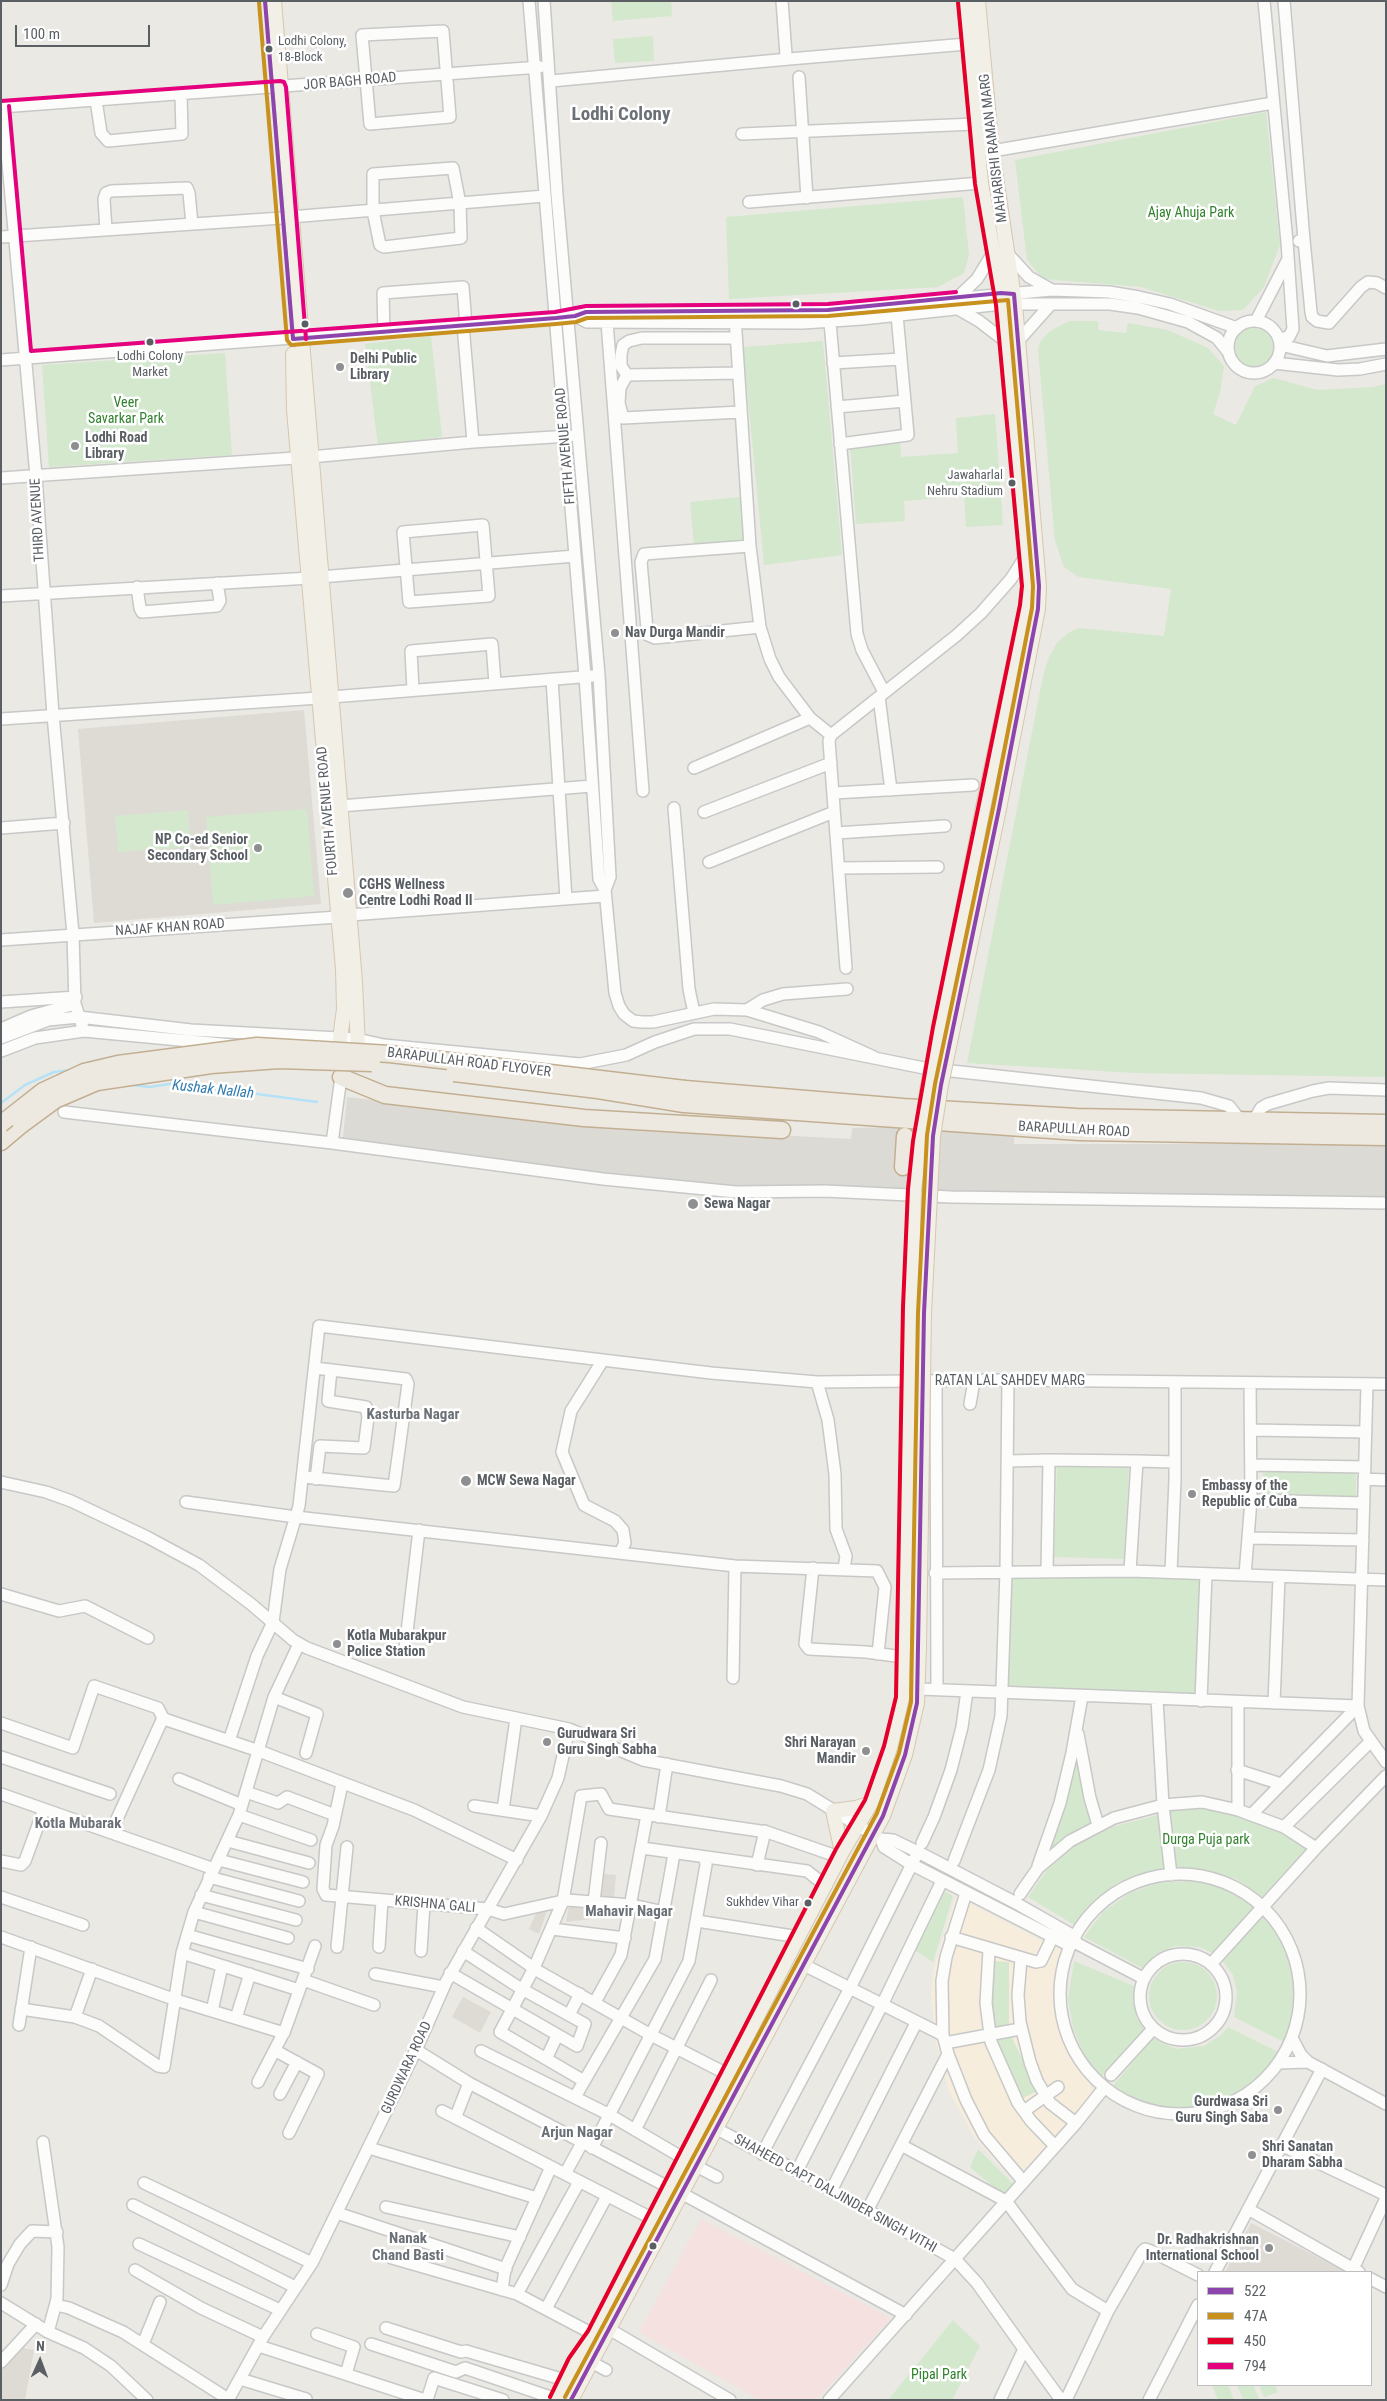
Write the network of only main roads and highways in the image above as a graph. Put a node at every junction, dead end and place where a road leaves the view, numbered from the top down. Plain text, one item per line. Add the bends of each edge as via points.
1 (265, 1) edge
2 (274, 1) edge
3 (964, 1) edge
4 (978, 1) edge
5 (276, 88) junction
6 (1000, 253) junction
7 (1012, 341) junction
8 (325, 697) junction
9 (344, 916) junction
10 (341, 1077) junction
11 (685, 1096) junction
12 (723, 1106) junction
13 (763, 1109) junction
14 (954, 1110) joint
15 (1386, 1123) edge
16 (1, 1124) edge
17 (721, 1126) junction
18 (761, 1128) junction
19 (782, 1130) dead end
20 (905, 1136) dead end
21 (1386, 1138) edge
22 (1, 1142) edge
23 (902, 1167) dead end
24 (871, 1803) junction
25 (840, 1855) junction
26 (556, 2399) edge
27 (572, 2399) edge

1 - 5 main road, FOURTH AVENUE ROAD
2 - 5 main road, FOURTH AVENUE ROAD
3 - 6 main road, MAHARISHI RAMAN MARG via 981,183
4 - 6 main road, MAHARISHI RAMAN MARG
5 - 8 main road, FOURTH AVENUE ROAD via 297,339 294,410 305,458
6 - 7 main road, MAHARISHI RAMAN MARG
7 - 24 main road, bridge via 1028,586 927,1091 914,1189 902,1698 890,1748
7 - 27 main road, bridge via 1039,586 1038,609 941,1085 932,1144 924,1313 919,1689 905,1755 877,1836 802,1964
8 - 9 main road, FOURTH AVENUE ROAD
8 - 9 main road, FOURTH AVENUE ROAD via 340,806
9 - 10 main road, FOURTH AVENUE ROAD via 344,1009 338,1054
9 - 10 main road, FOURTH AVENUE ROAD via 357,1046 356,1059
10 - 17 highway via 385,1095 584,1118
11 - 12 highway, BARAPULLAH ROAD FLYOVER
11 - 14 highway, BARAPULLAH ROAD FLYOVER
11 - 16 highway, BARAPULLAH ROAD FLYOVER, bridge via 373,1052 256,1046 118,1064 84,1072 42,1091
11 - 22 highway, BARAPULLAH ROAD FLYOVER, bridge via 598,1090 387,1064 279,1060 211,1065 97,1082 55,1100
12 - 13 highway, BARAPULLAH ROAD FLYOVER
12 - 17 highway
13 - 18 highway
13 - 21 highway, BARAPULLAH ROAD via 1079,1132
14 - 15 highway, BARAPULLAH ROAD via 1077,1117
17 - 18 highway
18 - 19 highway
20 - 23 highway
24 - 25 main road
24 - 25 main road via 832,1811
25 - 26 main road via 593,2334

